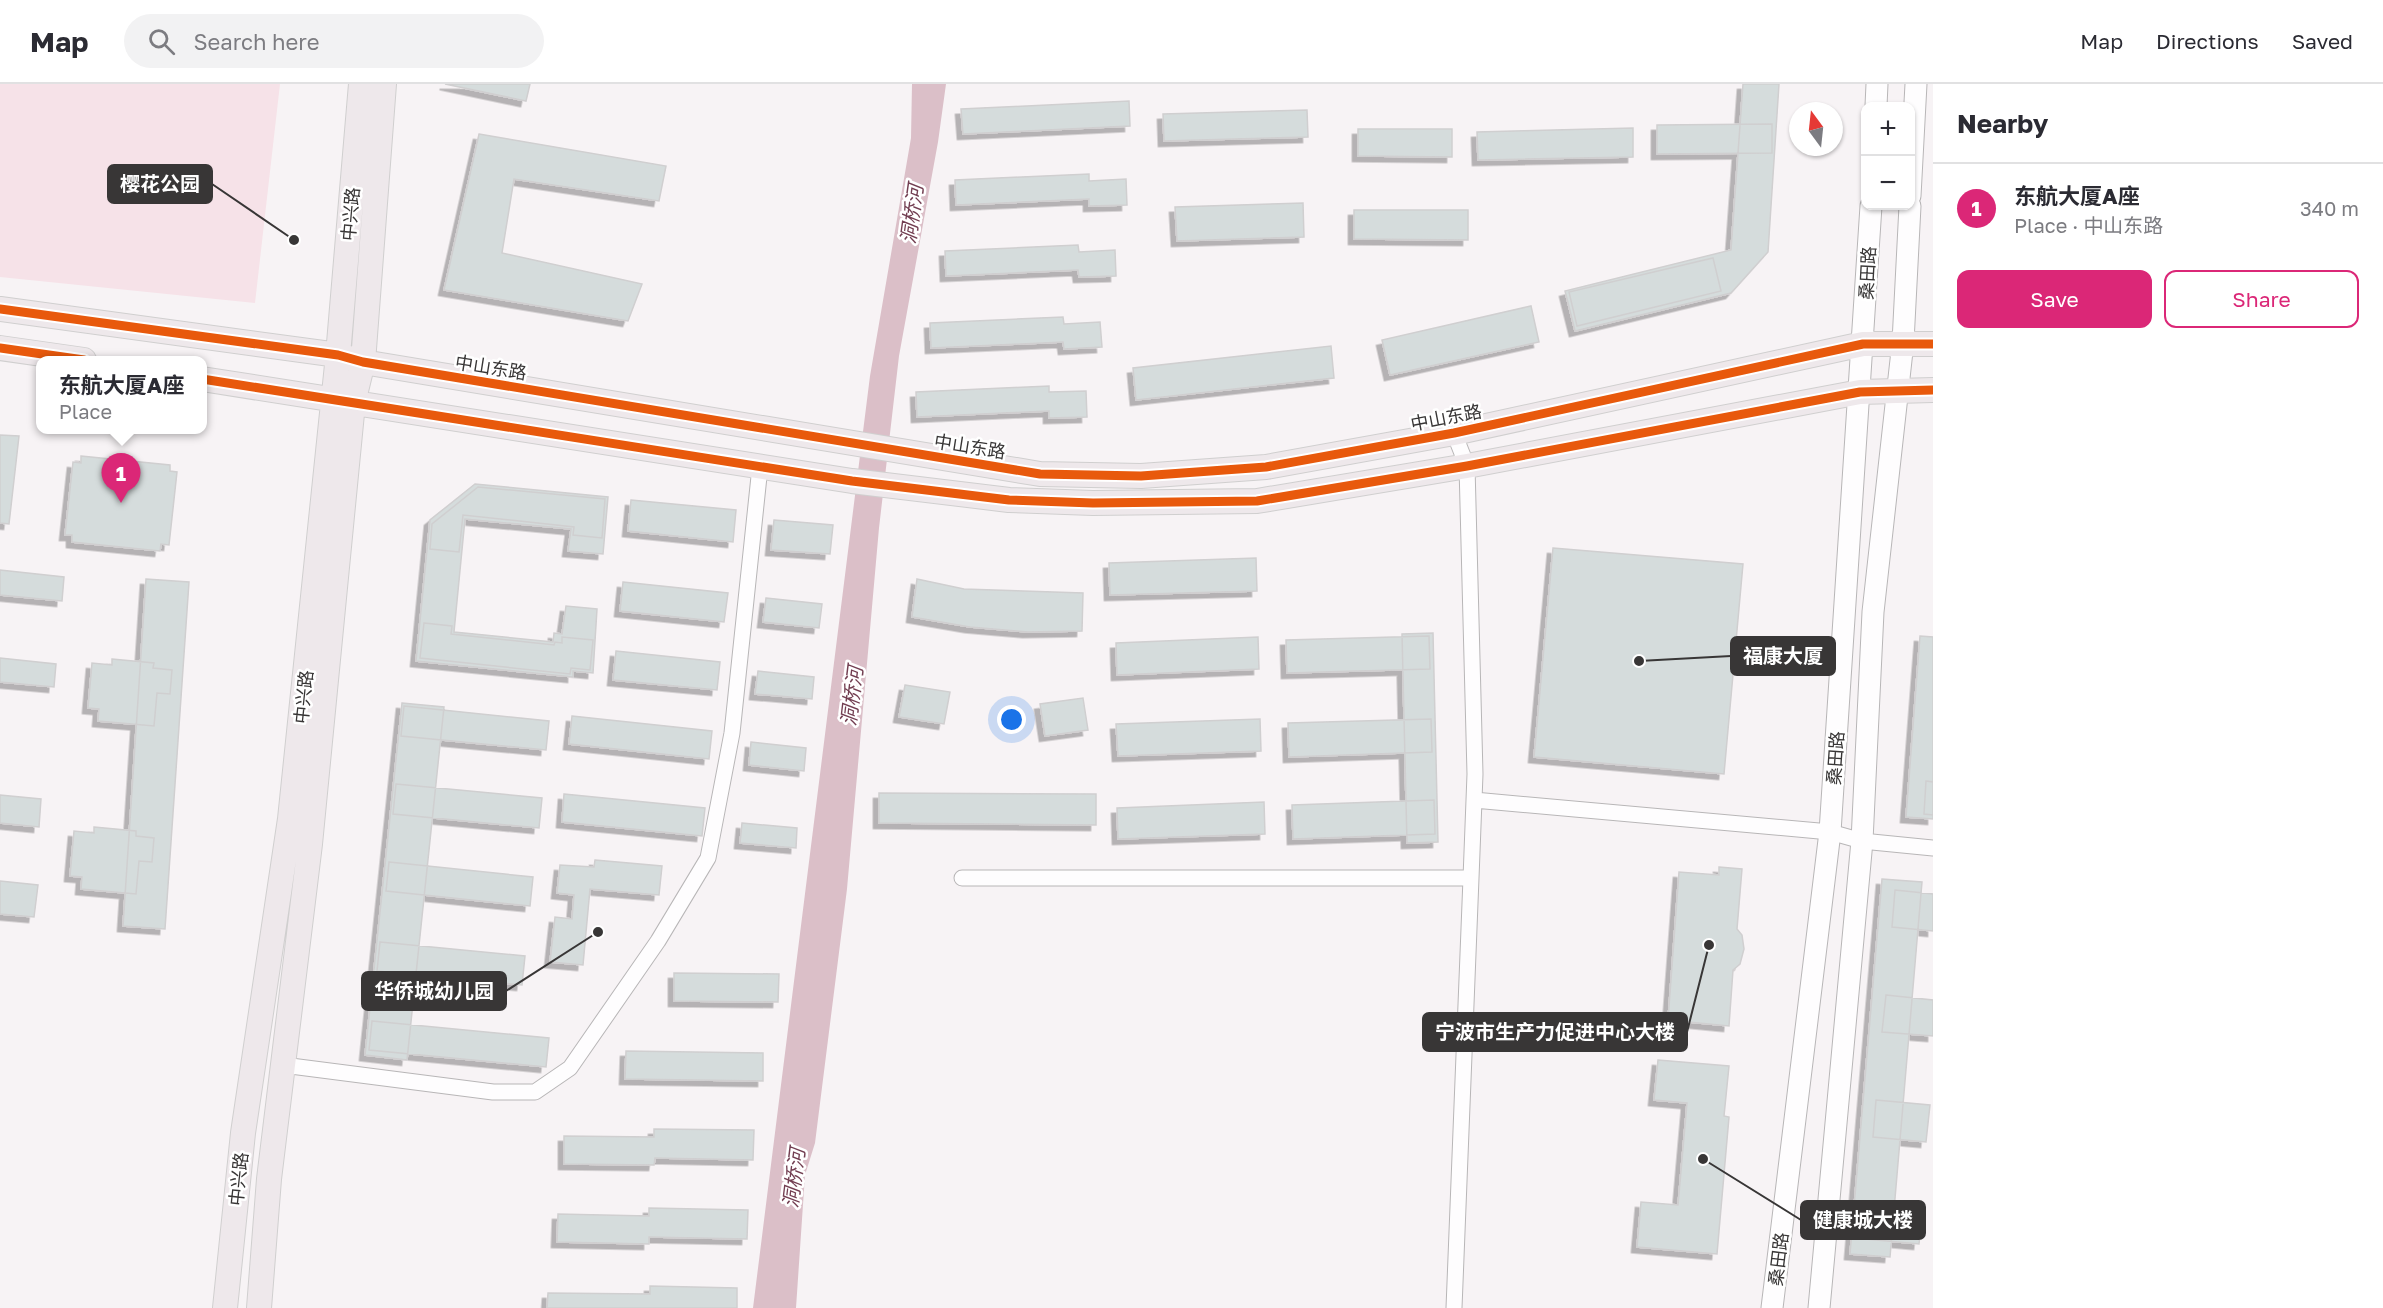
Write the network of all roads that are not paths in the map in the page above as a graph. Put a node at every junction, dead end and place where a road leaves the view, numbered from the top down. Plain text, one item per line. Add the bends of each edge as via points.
1 (361, 84) edge
2 (384, 84) edge
3 (1877, 84) edge
4 (1916, 84) edge
5 (1876, 102) edge
6 (1913, 156) edge
7 (1871, 210) edge
8 (1910, 210) edge
9 (0, 309) edge
10 (1903, 342) junction
11 (1863, 344) junction
12 (1933, 344) edge
13 (0, 348) edge
14 (338, 355) junction
15 (56, 356) edge
16 (363, 362) junction
17 (207, 380) edge
18 (1898, 390) junction
19 (1933, 390) edge
20 (1860, 392) junction
21 (343, 401) junction
22 (1454, 433) junction
23 (1467, 466) junction
24 (760, 467) junction
25 (1474, 800) junction
26 (1830, 832) junction
27 (1862, 842) junction
28 (1933, 848) edge
29 (962, 878) dead end
30 (1471, 878) junction
31 (283, 1065) junction
32 (225, 1308) edge
33 (260, 1308) edge
34 (1454, 1308) edge
35 (1772, 1308) edge
36 (1819, 1308) edge

1 - 14 main road, 中兴路
2 - 16 main road, 中兴路
3 - 5 main road
4 - 6 main road
7 - 11 main road, 桑田路
8 - 10 main road, 桑田路
9 - 14 main road, 中山东路
10 - 11 main road, 中山东路
10 - 12 main road, 中山东路
10 - 18 main road, 桑田路
11 - 20 main road, 桑田路
11 - 22 main road, 中山东路
13 - 15 main road
14 - 16 main road, 中山东路
14 - 21 main road, 中兴路
16 - 21 main road, 中兴路
16 - 22 main road, 中山东路 via 1040,474 1141,476 1266,467
17 - 21 main road
18 - 19 main road
18 - 20 main road
18 - 27 main road, 桑田路 via 1873,612
20 - 23 main road
20 - 26 main road, 桑田路
21 - 24 main road
21 - 31 main road, 中兴路 via 310,844
21 - 32 main road, 中兴路 via 290,819 243,1133
22 - 23 street
23 - 24 main road via 1257,501 1093,503 1009,500
23 - 25 street
24 - 31 street via 732,733 708,858 658,942 570,1068 535,1092 504,1092
25 - 26 street
25 - 30 street
26 - 27 street
26 - 35 main road, 桑田路
27 - 28 street
27 - 36 main road, 桑田路
29 - 30 street
30 - 34 street
31 - 33 main road, 中兴路 via 269,1179

